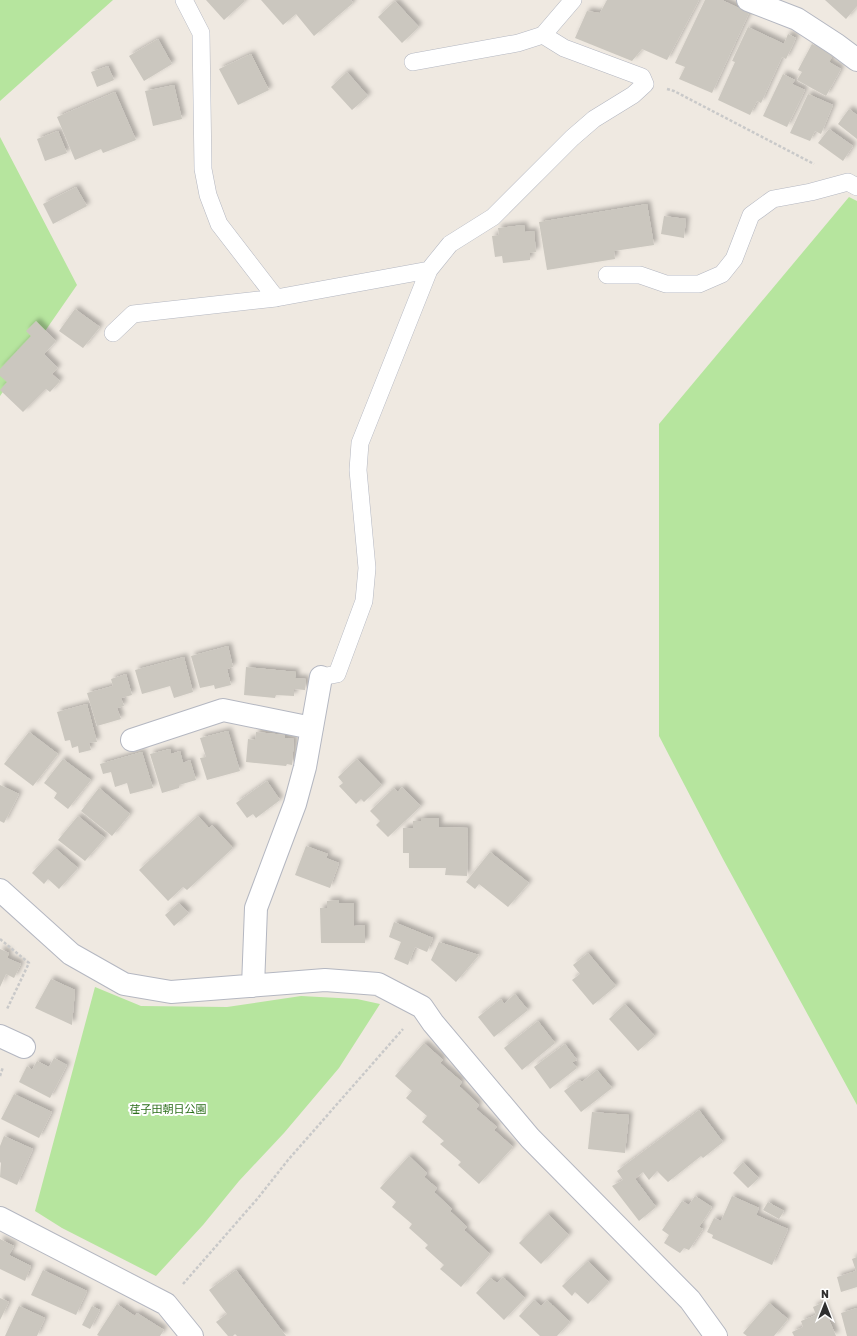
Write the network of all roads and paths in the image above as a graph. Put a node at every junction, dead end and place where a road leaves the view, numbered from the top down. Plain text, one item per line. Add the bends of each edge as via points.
1 (184, 0) edge
2 (573, 0) edge
3 (748, 0) edge
4 (543, 35) junction
5 (857, 60) edge
6 (413, 62) dead end
7 (645, 84) junction
8 (852, 185) edge
9 (429, 270) junction
10 (607, 275) dead end
11 (276, 298) junction
12 (113, 333) dead end
13 (321, 677) joint
14 (312, 728) junction
15 (132, 740) dead end
16 (0, 890) edge
17 (0, 939) edge
18 (253, 986) junction
19 (422, 1007) junction
20 (6, 1011) dead end
21 (0, 1036) edge
22 (24, 1047) dead end
23 (0, 1218) edge
24 (166, 1304) junction
25 (192, 1336) edge
26 (716, 1336) edge

1 - 11 lane via 201,33 203,169 208,196 219,224
2 - 4 lane
3 - 5 street via 797,19
4 - 6 lane via 518,43
4 - 7 lane via 564,48 642,77
7 - 8 path via 674,91
7 - 9 lane via 572,138 493,217 450,244
8 - 10 lane via 773,199 751,214 734,259 722,274 700,284 666,284 640,275
9 - 11 lane
9 - 13 lane via 360,443 358,470 367,568 364,601 337,674
11 - 12 lane via 133,314
13 - 14 street
14 - 15 street via 223,710
14 - 18 street via 295,804 256,908
16 - 18 street via 71,954 124,984 171,992
17 - 20 path via 29,963
18 - 19 street via 325,980 378,984
19 - 24 path
19 - 26 street via 530,1138 690,1300
21 - 22 street
23 - 24 street
24 - 25 street

